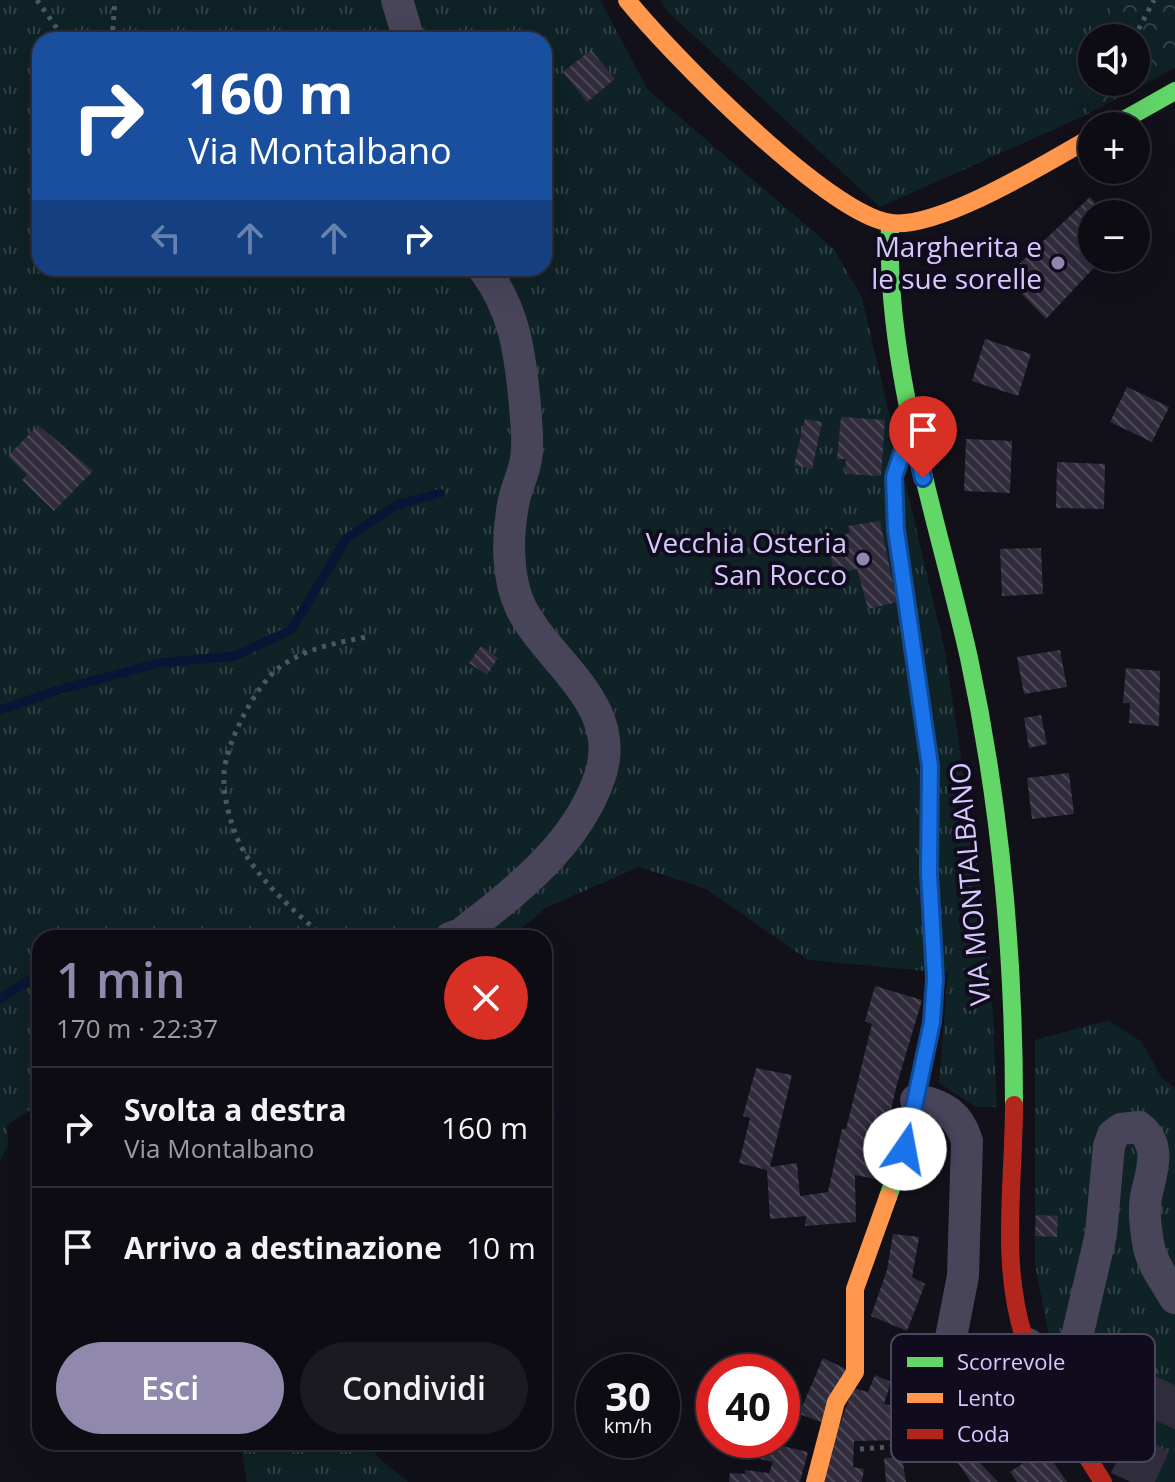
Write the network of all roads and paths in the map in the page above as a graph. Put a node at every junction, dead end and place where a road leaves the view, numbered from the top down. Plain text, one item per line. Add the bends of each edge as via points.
1 (37, 0) edge
2 (115, 0) edge
3 (397, 0) edge
4 (627, 0) edge
5 (1154, 0) edge
6 (1141, 24) edge
7 (59, 32) edge
8 (113, 32) edge
9 (407, 32) edge
10 (1175, 91) edge
11 (1138, 112) edge
12 (1078, 145) edge
13 (890, 223) junction
14 (488, 276) edge
15 (911, 425) junction
16 (366, 637) dead end
17 (316, 930) edge
18 (466, 930) edge
19 (916, 1100) junction
20 (1175, 1298) edge
21 (952, 1334) edge
22 (1025, 1334) edge
23 (1078, 1334) edge
24 (891, 1447) edge
25 (854, 1449) dead end
26 (1091, 1462) edge
27 (815, 1482) edge
28 (1103, 1482) edge

1 - 7 path
2 - 8 path
3 - 9 street
4 - 13 street via 703,85 838,198
5 - 6 path
10 - 11 street
12 - 13 street via 980,195 926,217
13 - 15 street, VIA MONTALBANO via 890,287
14 - 18 street via 517,335 528,433 511,528 513,586 538,635 599,715 604,753 595,786 551,856
15 - 19 street via 894,477 896,530 930,766 935,979
15 - 22 street, VIA MONTALBANO via 974,682 989,772 1011,1017 1014,1268
16 - 17 path via 306,652 278,668 253,696 224,771 227,811 238,840 254,867
19 - 21 street via 951,1112 967,1141 963,1276
19 - 27 street via 905,1149 855,1289 855,1372 836,1402
20 - 23 street via 1150,1252 1146,1227 1154,1166 1150,1139 1139,1127 1126,1126 1113,1135 1106,1157 1101,1234
24 - 25 path
26 - 28 street, VIA MONTALBANO

